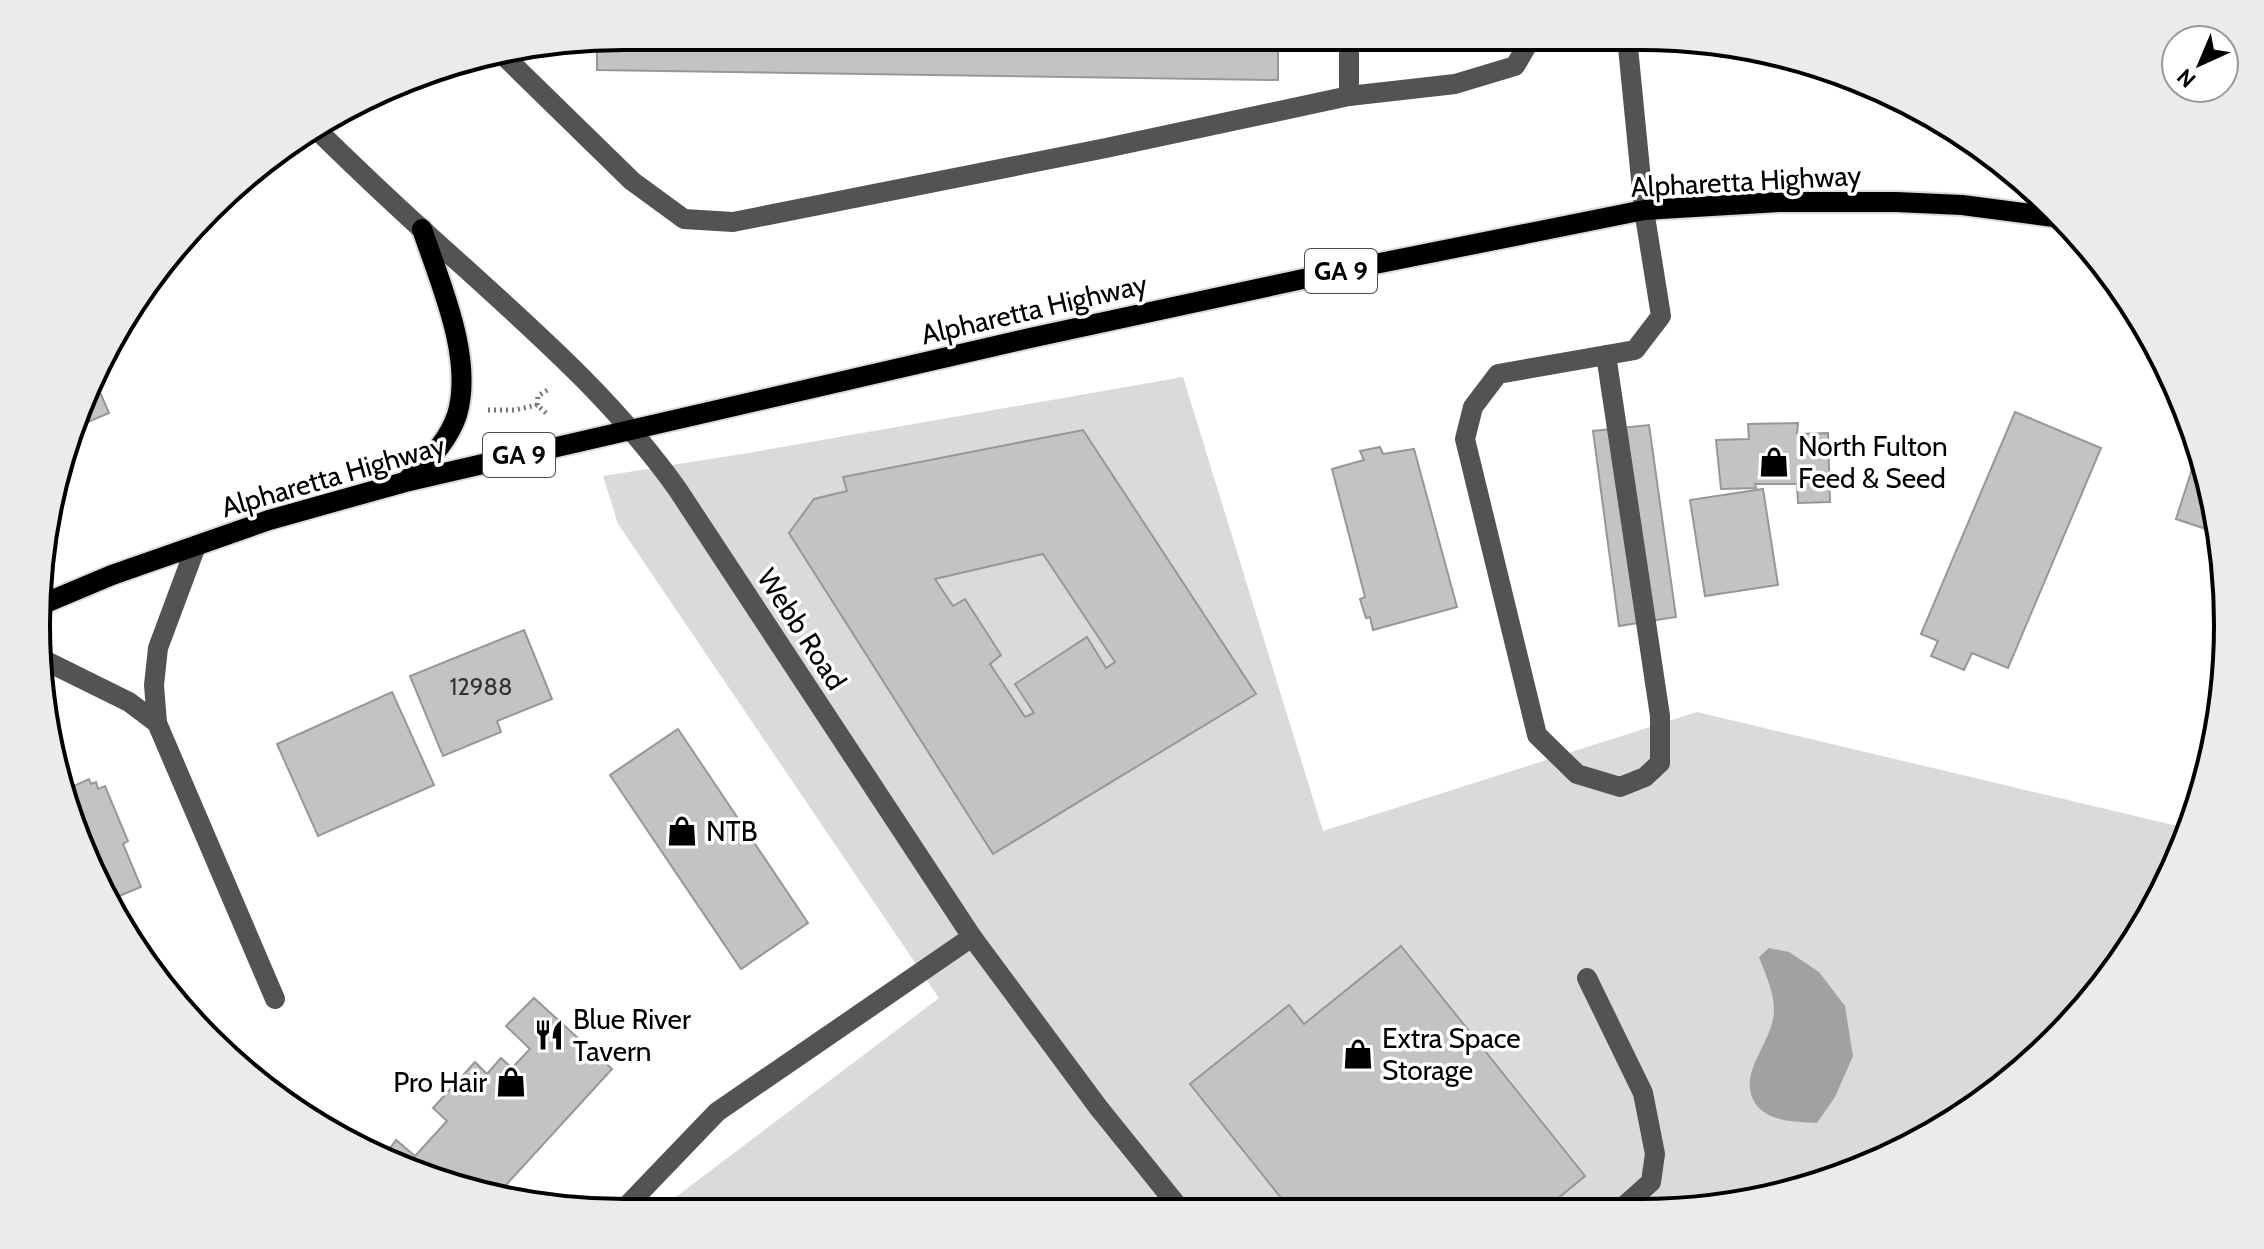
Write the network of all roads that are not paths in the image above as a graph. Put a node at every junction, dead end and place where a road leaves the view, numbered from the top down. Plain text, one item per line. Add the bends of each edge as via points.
1 (1349, 50) edge
2 (1524, 50) edge
3 (1628, 50) edge
4 (510, 62) edge
5 (1349, 96) junction
6 (323, 136) edge
7 (1644, 210) junction
8 (2043, 216) edge
9 (422, 229) junction
10 (1606, 355) junction
11 (632, 429) junction
12 (405, 482) junction
13 (196, 546) junction
14 (51, 601) edge
15 (51, 664) edge
16 (157, 723) junction
17 (972, 937) junction
18 (1587, 978) dead end
19 (275, 999) dead end
20 (633, 1199) edge
21 (1172, 1199) edge
22 (1632, 1199) edge

1 - 5 street
2 - 5 street via 1515,66 1455,84
3 - 7 street
4 - 5 street via 632,181 684,219 733,222
6 - 9 street, Webb Road
7 - 8 main road, Alpharetta Highway / GA 9 via 1896,202
7 - 10 street via 1661,316 1635,350
7 - 11 main road, Alpharetta Highway / GA 9 via 1030,338
9 - 11 street, Webb Road via 559,353
9 - 12 main road via 453,325 461,390 456,416 442,442
10 - 10 street via 1498,374 1473,407 1465,439 1537,735 1577,774 1620,787 1645,777 1660,763 1660,716
11 - 12 main road, Alpharetta Highway / GA 9
11 - 17 street, Webb Road via 678,490
12 - 13 main road, Alpharetta Highway / GA 9
13 - 14 main road, Alpharetta Highway / GA 9
13 - 16 street via 158,648
15 - 16 street via 129,702
16 - 19 street
17 - 20 street via 717,1112
17 - 21 street, Webb Road
18 - 22 street via 1643,1093 1655,1154 1651,1182

